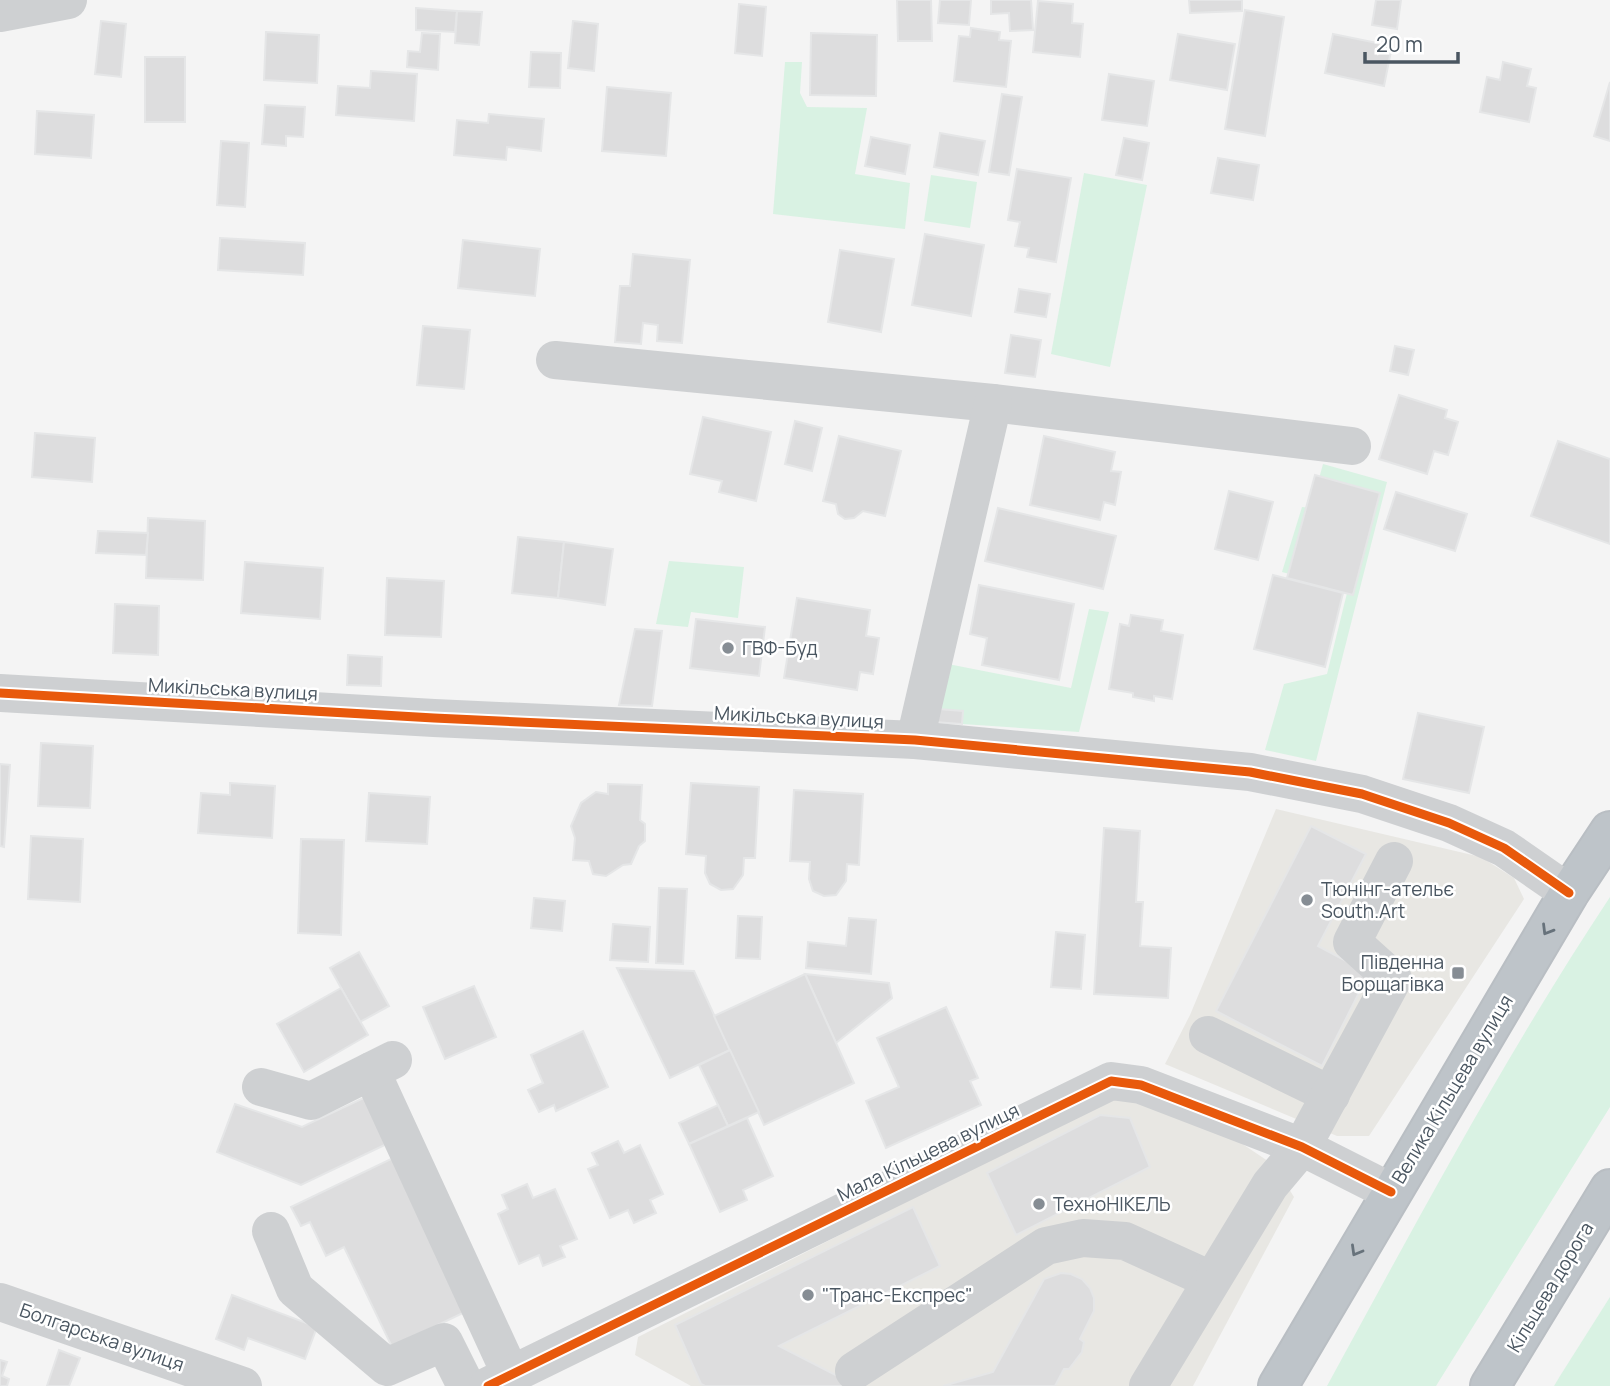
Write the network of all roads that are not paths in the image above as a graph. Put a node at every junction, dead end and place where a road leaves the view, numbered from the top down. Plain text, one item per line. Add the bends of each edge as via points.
1 (68, 0) edge
2 (0, 13) edge
3 (555, 360) dead end
4 (993, 403) junction
5 (1352, 446) dead end
6 (0, 693) edge
7 (915, 740) junction
8 (1610, 831) edge
9 (1394, 861) dead end
10 (1569, 893) junction
11 (1208, 1035) dead end
12 (261, 1087) dead end
13 (1331, 1096) junction
14 (1302, 1147) junction
15 (1610, 1189) edge
16 (1391, 1192) junction
17 (271, 1231) dead end
18 (1211, 1280) junction
19 (0, 1302) edge
20 (854, 1371) dead end
21 (500, 1380) edge
22 (243, 1386) edge
23 (466, 1386) edge
24 (1148, 1386) edge
25 (1278, 1386) edge
26 (1490, 1386) edge

1 - 2 street
3 - 4 street
4 - 5 street
4 - 7 street
6 - 7 street, Микільська вулиця
7 - 10 street, Микільська вулиця via 1250,772 1362,794 1449,823 1504,848
8 - 10 highway, Велика Кільцева вулиця
9 - 13 street via 1352,942 1393,979
10 -> 16 highway, Велика Кільцева вулиця
11 - 13 street
12 - 21 street via 311,1101 382,1066
13 - 14 street
14 - 16 street, Мала Кільцева вулиця
14 - 18 street via 1270,1185
14 - 21 street, Мала Кільцева вулиця via 1141,1084 1111,1081
15 - 26 highway, Кільцева дорога
16 -> 25 highway, Велика Кільцева вулиця
17 - 23 street via 295,1289 387,1367 444,1342
18 - 20 street via 1125,1241 1083,1238 1046,1246
18 - 24 street
19 - 22 street, Болгарська вулиця

